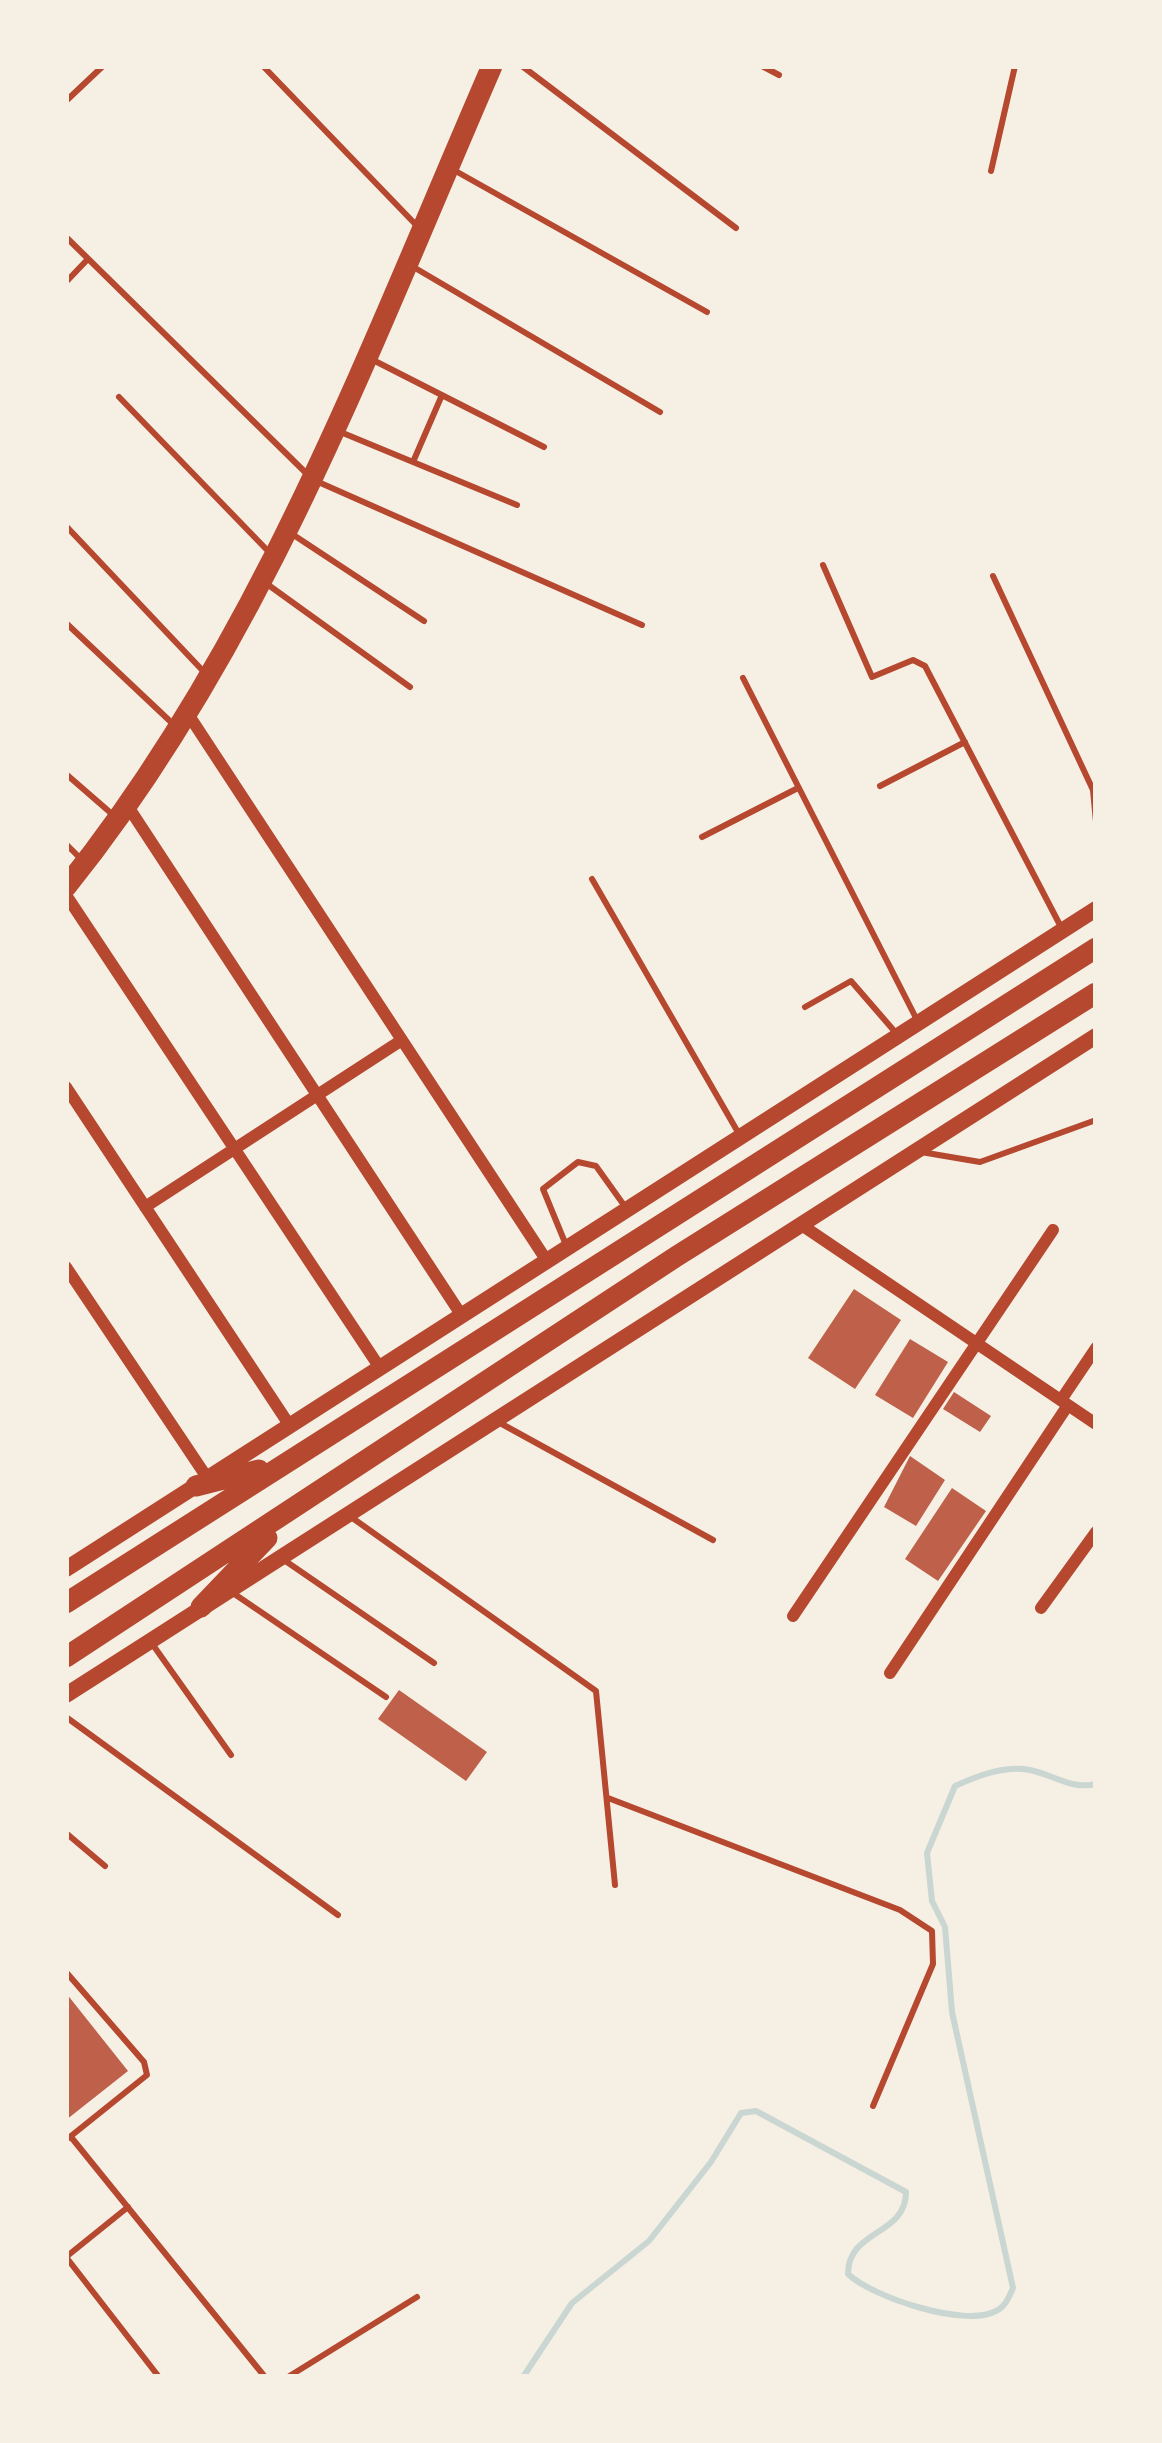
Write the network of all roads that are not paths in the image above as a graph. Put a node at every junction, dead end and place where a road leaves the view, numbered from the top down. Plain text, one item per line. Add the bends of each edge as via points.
1 (103, 66) edge
2 (263, 66) edge
3 (492, 66) edge
4 (522, 66) edge
5 (762, 66) edge
6 (1015, 66) edge
7 (778, 75) dead end
8 (66, 101) edge
9 (448, 167) junction
10 (991, 171) dead end
11 (736, 228) dead end
12 (421, 231) junction
13 (66, 237) edge
14 (87, 260) junction
15 (406, 263) junction
16 (66, 282) edge
17 (707, 312) dead end
18 (366, 356) junction
19 (442, 395) junction
20 (119, 397) dead end
21 (661, 412) dead end
22 (335, 429) junction
23 (544, 447) dead end
24 (413, 462) junction
25 (313, 480) junction
26 (517, 505) dead end
27 (66, 526) edge
28 (288, 532) junction
29 (274, 557) junction
30 (823, 565) dead end
31 (993, 576) dead end
32 (262, 580) junction
33 (424, 621) dead end
34 (66, 623) edge
35 (642, 625) dead end
36 (208, 677) junction
37 (743, 678) dead end
38 (410, 687) dead end
39 (183, 722) junction
40 (965, 742) junction
41 (66, 774) edge
42 (880, 786) dead end
43 (798, 788) junction
44 (124, 814) junction
45 (1096, 822) edge
46 (702, 837) dead end
47 (66, 844) edge
48 (85, 863) junction
49 (592, 879) dead end
50 (66, 891) edge
51 (1096, 909) edge
52 (1063, 930) junction
53 (1096, 948) edge
54 (1096, 993) edge
55 (805, 1007) dead end
56 (919, 1023) junction
57 (898, 1036) junction
58 (1096, 1036) edge
59 (402, 1040) junction
60 (66, 1087) edge
61 (316, 1096) junction
62 (1096, 1120) edge
63 (741, 1137) junction
64 (235, 1149) junction
65 (918, 1151) junction
66 (145, 1207) junction
67 (626, 1208) junction
68 (803, 1226) junction
69 (1053, 1230) dead end
70 (566, 1245) junction
71 (547, 1261) junction
72 (66, 1268) edge
73 (461, 1316) junction
74 (975, 1342) junction
75 (1096, 1348) edge
76 (380, 1368) junction
77 (1064, 1402) junction
78 (498, 1421) junction
79 (1096, 1424) edge
80 (290, 1426) junction
81 (280, 1465) junction
82 (202, 1482) junction
83 (297, 1508) junction
84 (348, 1515) junction
85 (1096, 1532) edge
86 (713, 1540) dead end
87 (280, 1557) junction
88 (66, 1569) edge
89 (228, 1590) junction
90 (66, 1603) edge
91 (201, 1607) junction
92 (1041, 1608) dead end
93 (793, 1616) dead end
94 (150, 1641) junction
95 (66, 1657) edge
96 (434, 1663) dead end
97 (890, 1673) dead end
98 (66, 1696) edge
99 (386, 1697) dead end
100 (66, 1717) edge
101 (231, 1755) dead end
102 (608, 1798) junction
103 (66, 1833) edge
104 (105, 1865) dead end
105 (615, 1885) dead end
106 (338, 1915) dead end
107 (66, 1972) edge
108 (873, 2106) dead end
109 (69, 2139) edge
110 (128, 2207) junction
111 (66, 2257) edge
112 (417, 2297) dead end
113 (159, 2377) edge
114 (265, 2377) edge
115 (288, 2377) edge

1 - 8 lane
2 - 12 lane
3 - 9 main road
4 - 11 lane
5 - 7 lane
6 - 10 lane
9 - 12 main road
9 - 17 lane
12 - 15 main road
13 - 14 lane
14 - 16 lane
14 - 25 lane
15 - 18 main road
15 - 21 lane
18 - 19 lane
18 - 22 main road
19 - 23 lane
19 - 24 lane
20 - 29 lane
22 - 24 lane
22 - 25 main road
24 - 26 lane
25 - 28 main road
25 - 35 lane
27 - 36 lane
28 - 29 main road
28 - 33 lane
29 - 32 main road
30 - 40 lane via 868,672 879,676 920,660
31 - 45 lane via 1093,790
32 - 36 main road
32 - 38 lane
34 - 39 lane
36 - 39 main road
37 - 43 lane
39 - 44 main road
39 - 59 street
40 - 42 lane
40 - 52 lane
41 - 44 lane
43 - 46 lane
43 - 56 lane
44 - 48 main road
44 - 61 street
47 - 48 lane
48 - 50 main road
49 - 63 lane
50 - 64 street
51 - 52 street
52 - 56 street
53 - 81 main road
54 - 83 main road
55 - 57 lane via 851,981
56 - 57 street
57 - 63 street
58 - 65 street
59 - 61 street
59 - 71 street
60 - 66 street
61 - 64 street
61 - 73 street
62 - 65 lane via 980,1162
63 - 67 street
64 - 66 street
64 - 76 street
65 - 68 street
66 - 80 street
67 - 70 street
67 - 70 lane via 596,1166 578,1162 543,1189
68 - 74 street
68 - 78 street
69 - 74 street
70 - 71 street
71 - 73 street
72 - 82 street
73 - 76 street
74 - 77 street
74 - 93 street
75 - 77 street
76 - 80 street
77 - 79 street
77 - 97 street
78 - 84 street
78 - 86 lane
80 - 82 street
81 - 82 main road
81 - 90 main road
82 - 88 street
83 - 91 main road
83 - 95 main road
84 - 87 street
84 - 102 lane via 584,1678 600,1707
85 - 92 street
87 - 89 street
87 - 96 lane
89 - 91 street
89 - 99 lane
91 - 94 street
94 - 98 street
94 - 101 lane
100 - 106 lane
102 - 105 lane
102 - 108 lane via 900,1910 932,1931 933,1964
103 - 104 lane
107 - 109 lane via 147,2075
109 - 110 lane
110 - 111 lane
110 - 114 lane
111 - 113 lane
112 - 115 lane

